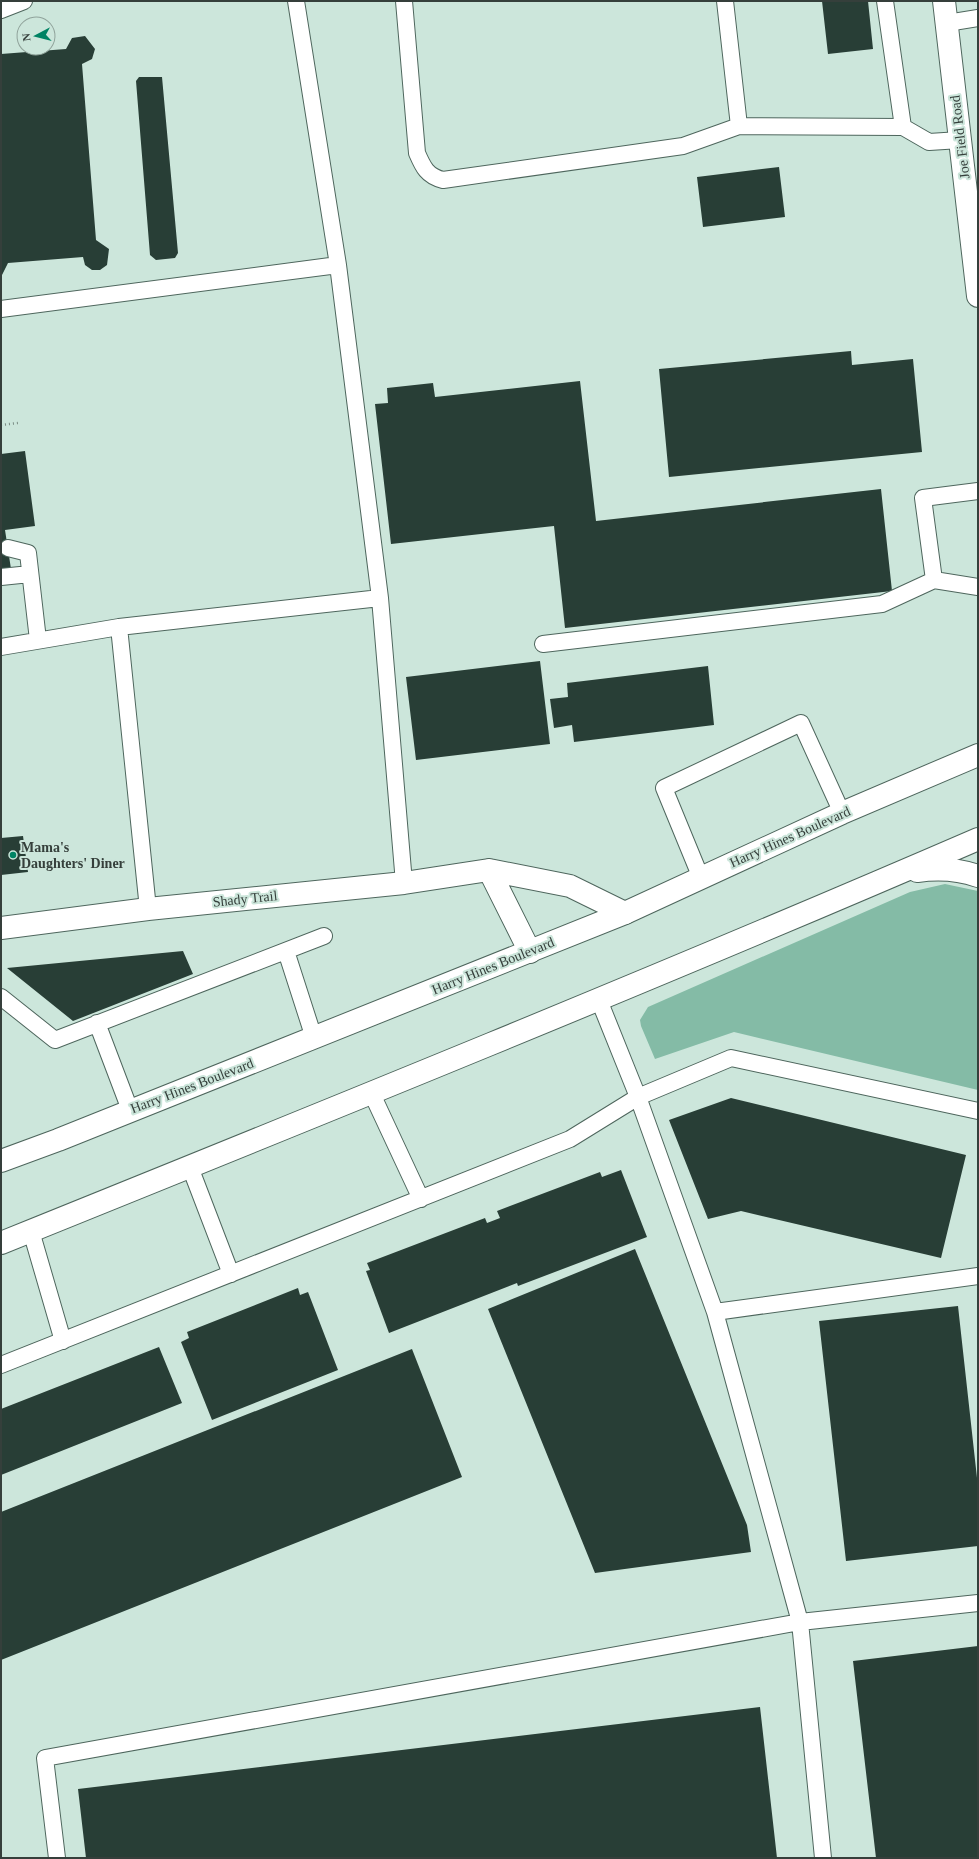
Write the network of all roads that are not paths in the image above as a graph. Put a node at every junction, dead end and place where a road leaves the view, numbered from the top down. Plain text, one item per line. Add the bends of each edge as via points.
1 (24, 1) edge
2 (296, 1) edge
3 (404, 1) edge
4 (725, 1) edge
5 (885, 1) edge
6 (944, 1) edge
7 (1, 10) edge
8 (978, 18) edge
9 (946, 23) junction
10 (739, 126) junction
11 (903, 127) junction
12 (960, 140) junction
13 (338, 265) junction
14 (978, 296) edge
15 (1, 309) edge
16 (978, 491) edge
17 (8, 548) dead end
18 (30, 574) junction
19 (1, 577) edge
20 (934, 580) junction
21 (978, 587) edge
22 (380, 598) junction
23 (119, 627) junction
24 (38, 640) junction
25 (543, 644) dead end
26 (1, 647) edge
27 (978, 755) edge
28 (842, 813) junction
29 (978, 839) edge
30 (489, 870) junction
31 (894, 875) junction
32 (978, 876) edge
33 (700, 878) junction
34 (404, 883) junction
35 (148, 909) junction
36 (625, 913) junction
37 (1, 928) edge
38 (324, 936) dead end
39 (286, 950) junction
40 (530, 952) junction
41 (1, 997) edge
42 (599, 1000) junction
43 (97, 1023) junction
44 (314, 1038) junction
45 (372, 1094) junction
46 (638, 1097) junction
47 (130, 1110) junction
48 (978, 1111) edge
49 (6, 1158) edge
50 (190, 1167) junction
51 (421, 1199) junction
52 (31, 1230) junction
53 (1, 1243) edge
54 (231, 1274) junction
55 (978, 1276) edge
56 (715, 1312) junction
57 (63, 1341) junction
58 (1, 1365) edge
59 (978, 1604) edge
60 (800, 1622) junction
61 (57, 1858) edge
62 (823, 1858) edge

1 - 7 lane
2 - 13 lane
3 - 10 lane via 417,153 424,170 434,178 443,180 683,146
4 - 10 lane
5 - 11 lane
6 - 9 main road, Joe Field Road
8 - 9 lane
9 - 12 main road, Joe Field Road
10 - 11 lane
11 - 12 lane via 929,142
12 - 14 main road, Joe Field Road
13 - 15 lane
13 - 22 lane
16 - 20 lane via 923,498
17 - 18 lane via 28,553
18 - 19 lane
18 - 24 lane
20 - 21 lane
20 - 25 lane via 882,604
22 - 23 lane
22 - 34 lane
23 - 24 lane
23 - 35 lane
24 - 26 lane
27 - 28 main road, Harry Hines Boulevard
28 - 33 main road, Harry Hines Boulevard
28 - 33 lane via 801,723 664,788
29 - 31 main road
30 - 34 main road, Shady Trail
30 - 36 main road, Shady Trail via 570,886
30 - 40 main road
31 - 32 main road via 934,868 963,871
31 - 42 main road
33 - 36 main road, Harry Hines Boulevard
34 - 35 main road, Shady Trail
35 - 37 main road, Shady Trail
36 - 40 main road, Harry Hines Boulevard
38 - 39 lane
39 - 43 lane
39 - 44 lane
40 - 44 main road, Harry Hines Boulevard
41 - 43 lane via 55,1040
42 - 45 main road
42 - 46 lane
43 - 47 lane
44 - 47 main road, Harry Hines Boulevard
45 - 50 main road
45 - 51 lane
46 - 48 lane via 731,1058
46 - 51 lane via 570,1139
46 - 56 lane
47 - 49 main road, Harry Hines Boulevard
50 - 52 main road
50 - 54 lane
51 - 54 lane
52 - 53 main road
52 - 57 lane
54 - 57 lane
55 - 56 lane
56 - 60 lane
57 - 58 lane
59 - 60 lane
60 - 61 lane via 45,1758
60 - 62 lane

